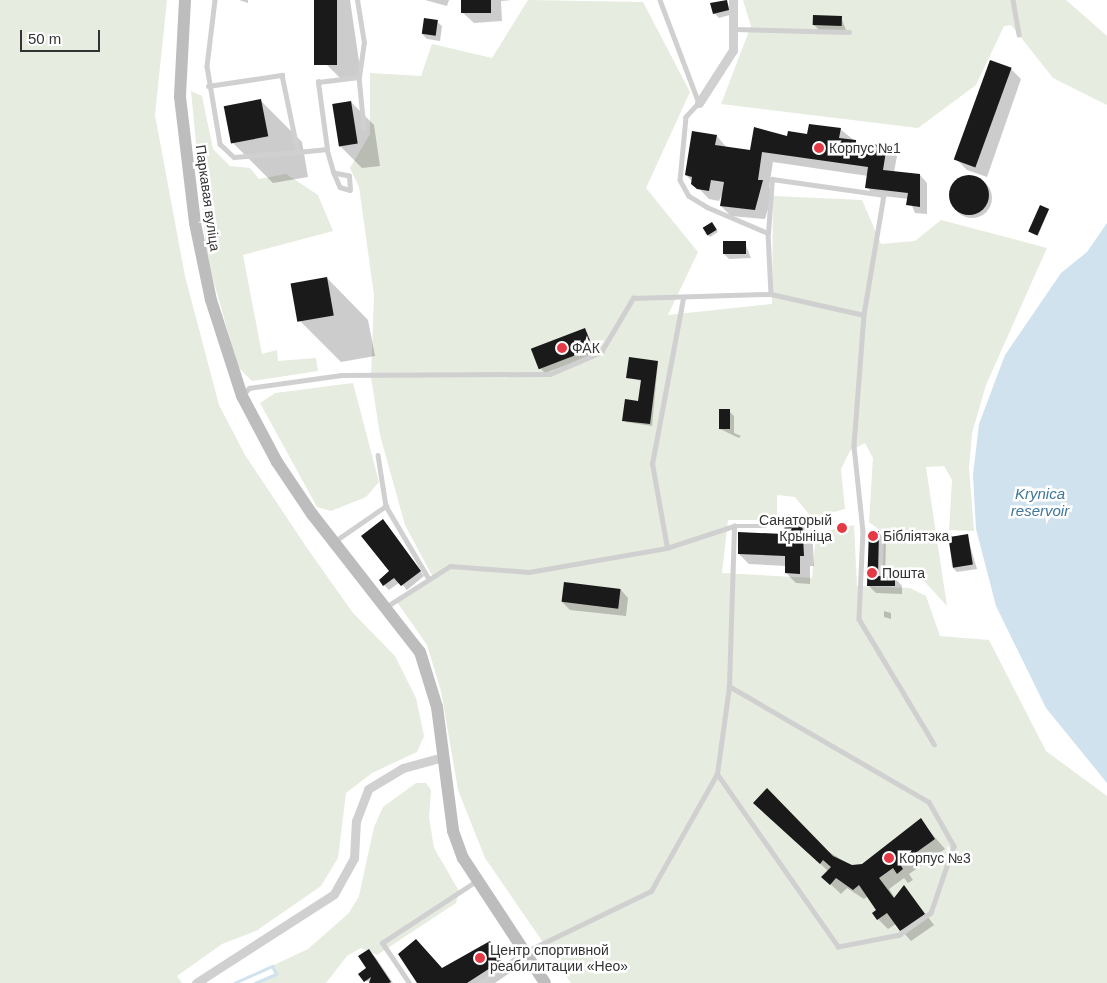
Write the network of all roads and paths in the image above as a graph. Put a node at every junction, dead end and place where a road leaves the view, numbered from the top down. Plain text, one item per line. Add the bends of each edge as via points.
1 (185, 0) edge
2 (215, 0) edge
3 (357, 0) edge
4 (660, 0) edge
5 (733, 0) edge
6 (1013, 0) edge
7 (734, 29) junction
8 (849, 32) dead end
9 (1019, 34) dead end
10 (359, 77) junction
11 (208, 86) junction
12 (699, 103) junction
13 (364, 128) dead end
14 (327, 149) junction
15 (298, 152) junction
16 (334, 173) junction
17 (768, 232) junction
18 (771, 294) junction
19 (683, 298) junction
20 (864, 315) junction
21 (242, 396) junction
22 (378, 455) dead end
23 (386, 506) junction
24 (734, 526) junction
25 (766, 526) dead end
26 (334, 542) junction
27 (668, 548) junction
28 (430, 579) junction
29 (386, 607) junction
30 (729, 686) junction
31 (934, 744) dead end
32 (443, 757) junction
33 (717, 774) junction
34 (475, 882) junction
35 (525, 952) junction
36 (196, 983) edge
37 (409, 983) edge
38 (480, 983) edge
39 (545, 983) edge

1 - 21 street, Паркавая вуліца via 179,84 195,223 212,300
2 - 11 lane
3 - 10 lane via 364,43
4 - 12 lane
5 - 7 street
6 - 9 lane
7 - 8 lane
7 - 12 street via 733,50
10 - 13 lane
10 - 14 lane via 318,82
11 - 15 lane via 220,144 228,154 249,158
11 - 15 lane via 282,75
12 - 17 lane via 686,117 678,171 683,186 707,206
14 - 15 lane
14 - 16 lane
16 - 16 lane via 340,187 350,190 349,176
17 - 18 lane
17 - 20 lane via 772,179 884,195
18 - 19 lane
18 - 20 lane
19 - 21 lane via 633,298 601,352 550,374 340,375 249,388
19 - 27 lane via 652,464
20 - 31 lane via 854,446 863,531 859,619
21 - 26 street, Паркавая вуліца via 277,462
22 - 23 lane
23 - 26 lane
23 - 28 lane
24 - 25 lane
24 - 27 lane
24 - 30 lane
26 - 29 street, Паркавая вуліца
27 - 28 lane via 529,572 450,566
28 - 29 lane
29 - 32 street, Паркавая вуліца via 425,664
30 - 33 lane
30 - 33 lane via 929,802 954,846 930,913 900,935 838,947
32 - 34 street, Паркавая вуліца via 453,831
32 - 36 street via 403,768 368,789 356,821 354,858 334,894
33 - 35 lane via 651,891
34 - 35 street, Паркавая вуліца
34 - 37 lane via 382,943
35 - 38 lane
35 - 39 street, Паркавая вуліца

